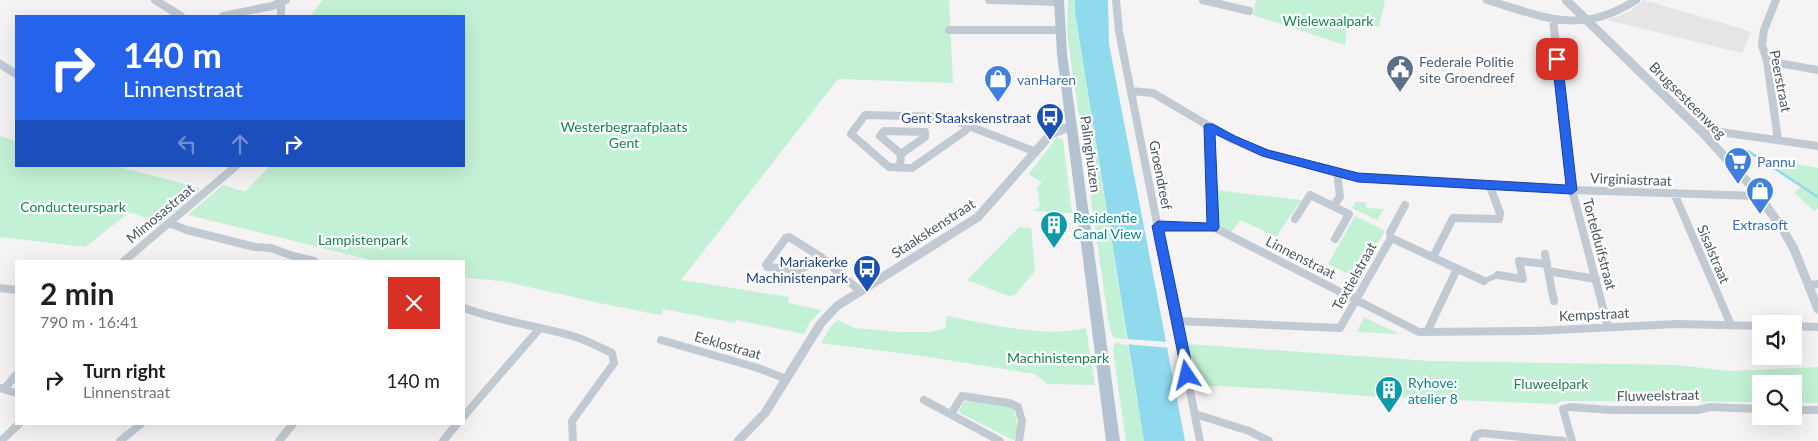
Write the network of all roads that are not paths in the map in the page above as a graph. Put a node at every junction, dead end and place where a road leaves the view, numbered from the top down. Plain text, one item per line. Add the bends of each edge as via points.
1 (155, 0) edge
2 (989, 0) edge
3 (1116, 0) edge
4 (1202, 0) edge
5 (1487, 0) edge
6 (1566, 0) edge
7 (1636, 0) edge
8 (1776, 0) edge
9 (283, 1) edge
10 (1059, 1) edge
11 (1249, 11) dead end
12 (179, 15) edge
13 (227, 15) edge
14 (281, 15) edge
15 (1553, 19) junction
16 (1589, 21) junction
17 (949, 30) dead end
18 (1060, 30) junction
19 (1767, 61) junction
20 (0, 64) edge
21 (1818, 70) edge
22 (15, 73) edge
23 (1130, 91) junction
24 (969, 125) junction
25 (1071, 126) junction
26 (1210, 126) junction
27 (1699, 129) junction
28 (1778, 140) junction
29 (1818, 146) edge
30 (1036, 152) junction
31 (901, 154) junction
32 (235, 167) edge
33 (900, 168) junction
34 (1337, 172) junction
35 (1489, 184) junction
36 (1572, 190) junction
37 (1674, 193) junction
38 (1758, 196) junction
39 (1405, 205) dead end
40 (1333, 206) junction
41 (1295, 219) dead end
42 (169, 223) junction
43 (1158, 226) junction
44 (1213, 227) junction
45 (1391, 238) junction
46 (1335, 239) dead end
47 (1545, 254) dead end
48 (821, 256) junction
49 (1433, 257) junction
50 (125, 260) edge
51 (310, 260) edge
52 (1548, 268) junction
53 (1457, 269) junction
54 (1498, 276) joint
55 (1596, 279) junction
56 (1484, 281) joint
57 (1814, 285) edge
58 (0, 288) edge
59 (15, 290) edge
60 (860, 291) junction
61 (1356, 301) junction
62 (1554, 301) dead end
63 (465, 308) edge
64 (1818, 309) edge
65 (1177, 321) junction
66 (1731, 325) junction
67 (1752, 326) edge
68 (1802, 326) edge
69 (1608, 327) junction
70 (1818, 327) edge
71 (540, 328) junction
72 (1427, 332) junction
73 (661, 340) dead end
74 (15, 376) edge
75 (786, 379) junction
76 (3, 388) edge
77 (15, 393) edge
78 (924, 400) dead end
79 (1752, 408) edge
80 (1802, 410) edge
81 (1818, 410) edge
82 (951, 414) junction
83 (1194, 414) junction
84 (465, 415) edge
85 (18, 425) edge
86 (140, 425) edge
87 (292, 425) edge
88 (456, 425) edge
89 (1, 441) edge
90 (120, 441) edge
91 (279, 441) edge
92 (443, 441) edge
93 (573, 441) edge
94 (738, 441) edge
95 (1000, 441) edge
96 (1019, 441) edge
97 (1113, 441) edge
98 (1200, 441) edge
99 (1269, 441) edge
100 (1474, 441) edge
101 (1563, 441) edge
102 (1572, 441) edge

1 - 12 street
2 - 10 street, Palinghuizen
3 - 23 street, Groendreef
4 - 11 street
5 - 15 street
6 - 16 street, Brugsesteenweg
7 - 16 street via 1618,12
8 - 19 street, Peerstraat via 1762,34 1761,51
9 - 13 street
9 - 14 street
10 - 18 main road, Palinghuizen
15 - 16 street
15 - 36 street, Tortelduifstraat
16 - 27 street, Brugsesteenweg
17 - 18 street
18 - 25 main road, Palinghuizen
19 - 21 street
19 - 28 street, Peerstraat
20 - 22 street
23 - 26 street, Virginiastraat via 1153,93
23 - 43 street, Groendreef
24 - 30 street
24 - 33 street via 912,168
24 - 33 street via 947,117 865,115 851,134 889,167
25 - 30 street, Staakskenstraat via 1051,134
25 - 97 main road, Palinghuizen
26 - 34 street, Virginiastraat via 1231,139 1266,153
26 - 44 street
27 - 28 street
27 - 38 street, Brugsesteenweg
28 - 29 street
30 - 60 street, Staakskenstraat via 978,217
31 - 31 street via 925,137 926,132 884,131 880,136
31 - 33 street
32 - 42 street, Mimosastraat
34 - 35 street, Virginiastraat via 1358,178
34 - 40 street via 1340,197
35 - 36 street, Virginiastraat
35 - 49 street via 1500,212 1498,218 1453,218
36 - 37 street, Virginiastraat
36 - 55 street, Tortelduifstraat
37 - 38 street, Virginiastraat
37 - 66 street, Sisalstraat
38 - 57 street, Brugsesteenweg via 1794,248
39 - 45 street, Textielstraat via 1390,233
40 - 41 street via 1310,195
40 - 46 street via 1349,214
42 - 50 street, Mimosastraat
42 - 51 street
43 - 44 street, Linnenstraat
43 - 65 street, Groendreef
44 - 61 street, Linnenstraat
45 - 49 street, Textielstraat
45 - 61 street, Textielstraat
47 - 52 street
48 - 48 street via 800,270 766,265 789,237
48 - 60 street
49 - 53 street, Textielstraat
52 - 54 street via 1520,261 1523,279
52 - 55 street
52 - 62 street
53 - 56 street, Textielstraat
53 - 72 street
54 - 56 street
55 - 69 street, Tortelduifstraat
57 - 64 street, Brugsesteenweg
58 - 59 street
60 - 75 street, Staakskenstraat via 836,306 821,323
61 - 65 street, Textielstraat via 1340,328
61 - 72 street, Linnenstraat via 1419,332
63 - 71 street
65 - 83 street, Groendreef
66 - 67 street, Kempstraat
66 - 69 street, Kempstraat
68 - 70 street
69 - 72 street, Kempstraat
71 - 84 street
71 - 93 street via 575,337 612,353 614,363 572,421
73 - 75 street, Eeklostraat
74 - 76 street
75 - 94 street via 759,422
76 - 77 street
78 - 82 street
79 - 102 street, Fluweelstraat via 1710,406 1698,410 1611,410 1570,407 1563,409
80 - 81 street
82 - 95 street
82 - 96 street via 962,396 1009,403 1018,407 1022,421
83 - 98 street, Groendreef
83 - 99 street
85 - 89 street
86 - 90 street
87 - 91 street
88 - 92 street
100 - 101 street via 1481,433

